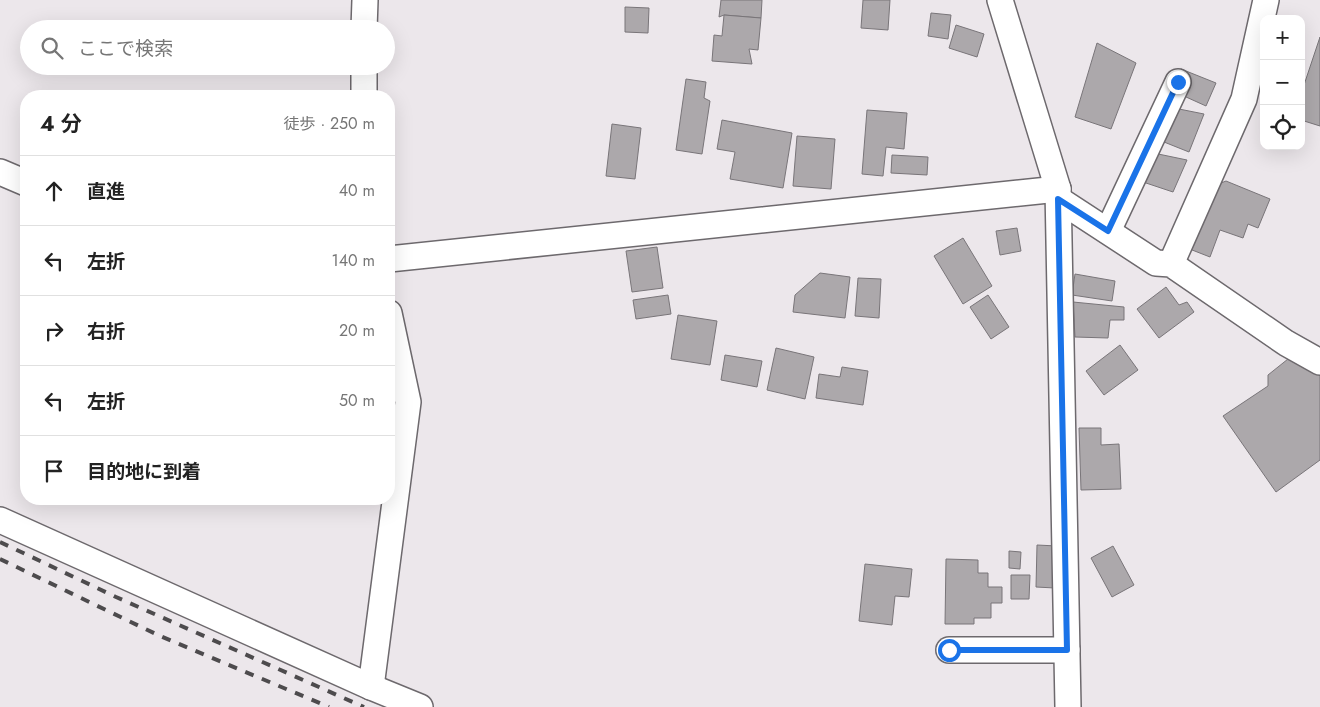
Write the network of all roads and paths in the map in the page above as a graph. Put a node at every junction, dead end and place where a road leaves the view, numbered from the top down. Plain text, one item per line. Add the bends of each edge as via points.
1 (365, 0) edge
2 (1000, 0) edge
3 (1266, 0) edge
4 (364, 20) edge
5 (364, 75) edge
6 (1178, 82) dead end
7 (364, 90) edge
8 (0, 172) edge
9 (20, 180) edge
10 (1058, 194) junction
11 (1108, 231) junction
12 (395, 258) edge
13 (1171, 264) junction
14 (395, 341) edge
15 (1320, 362) edge
16 (395, 500) edge
17 (394, 505) edge
18 (0, 520) edge
19 (949, 650) dead end
20 (1067, 650) junction
21 (370, 687) junction
22 (420, 707) edge
23 (1068, 707) edge

1 - 4 street
2 - 10 street
3 - 13 street via 1244,99
5 - 7 street
6 - 11 street
8 - 9 street
10 - 11 street
10 - 12 street
10 - 20 street
11 - 13 street via 1156,263
13 - 15 street via 1286,344
14 - 16 street via 408,402
17 - 21 street
18 - 21 street
19 - 20 street
20 - 23 street
21 - 22 street

